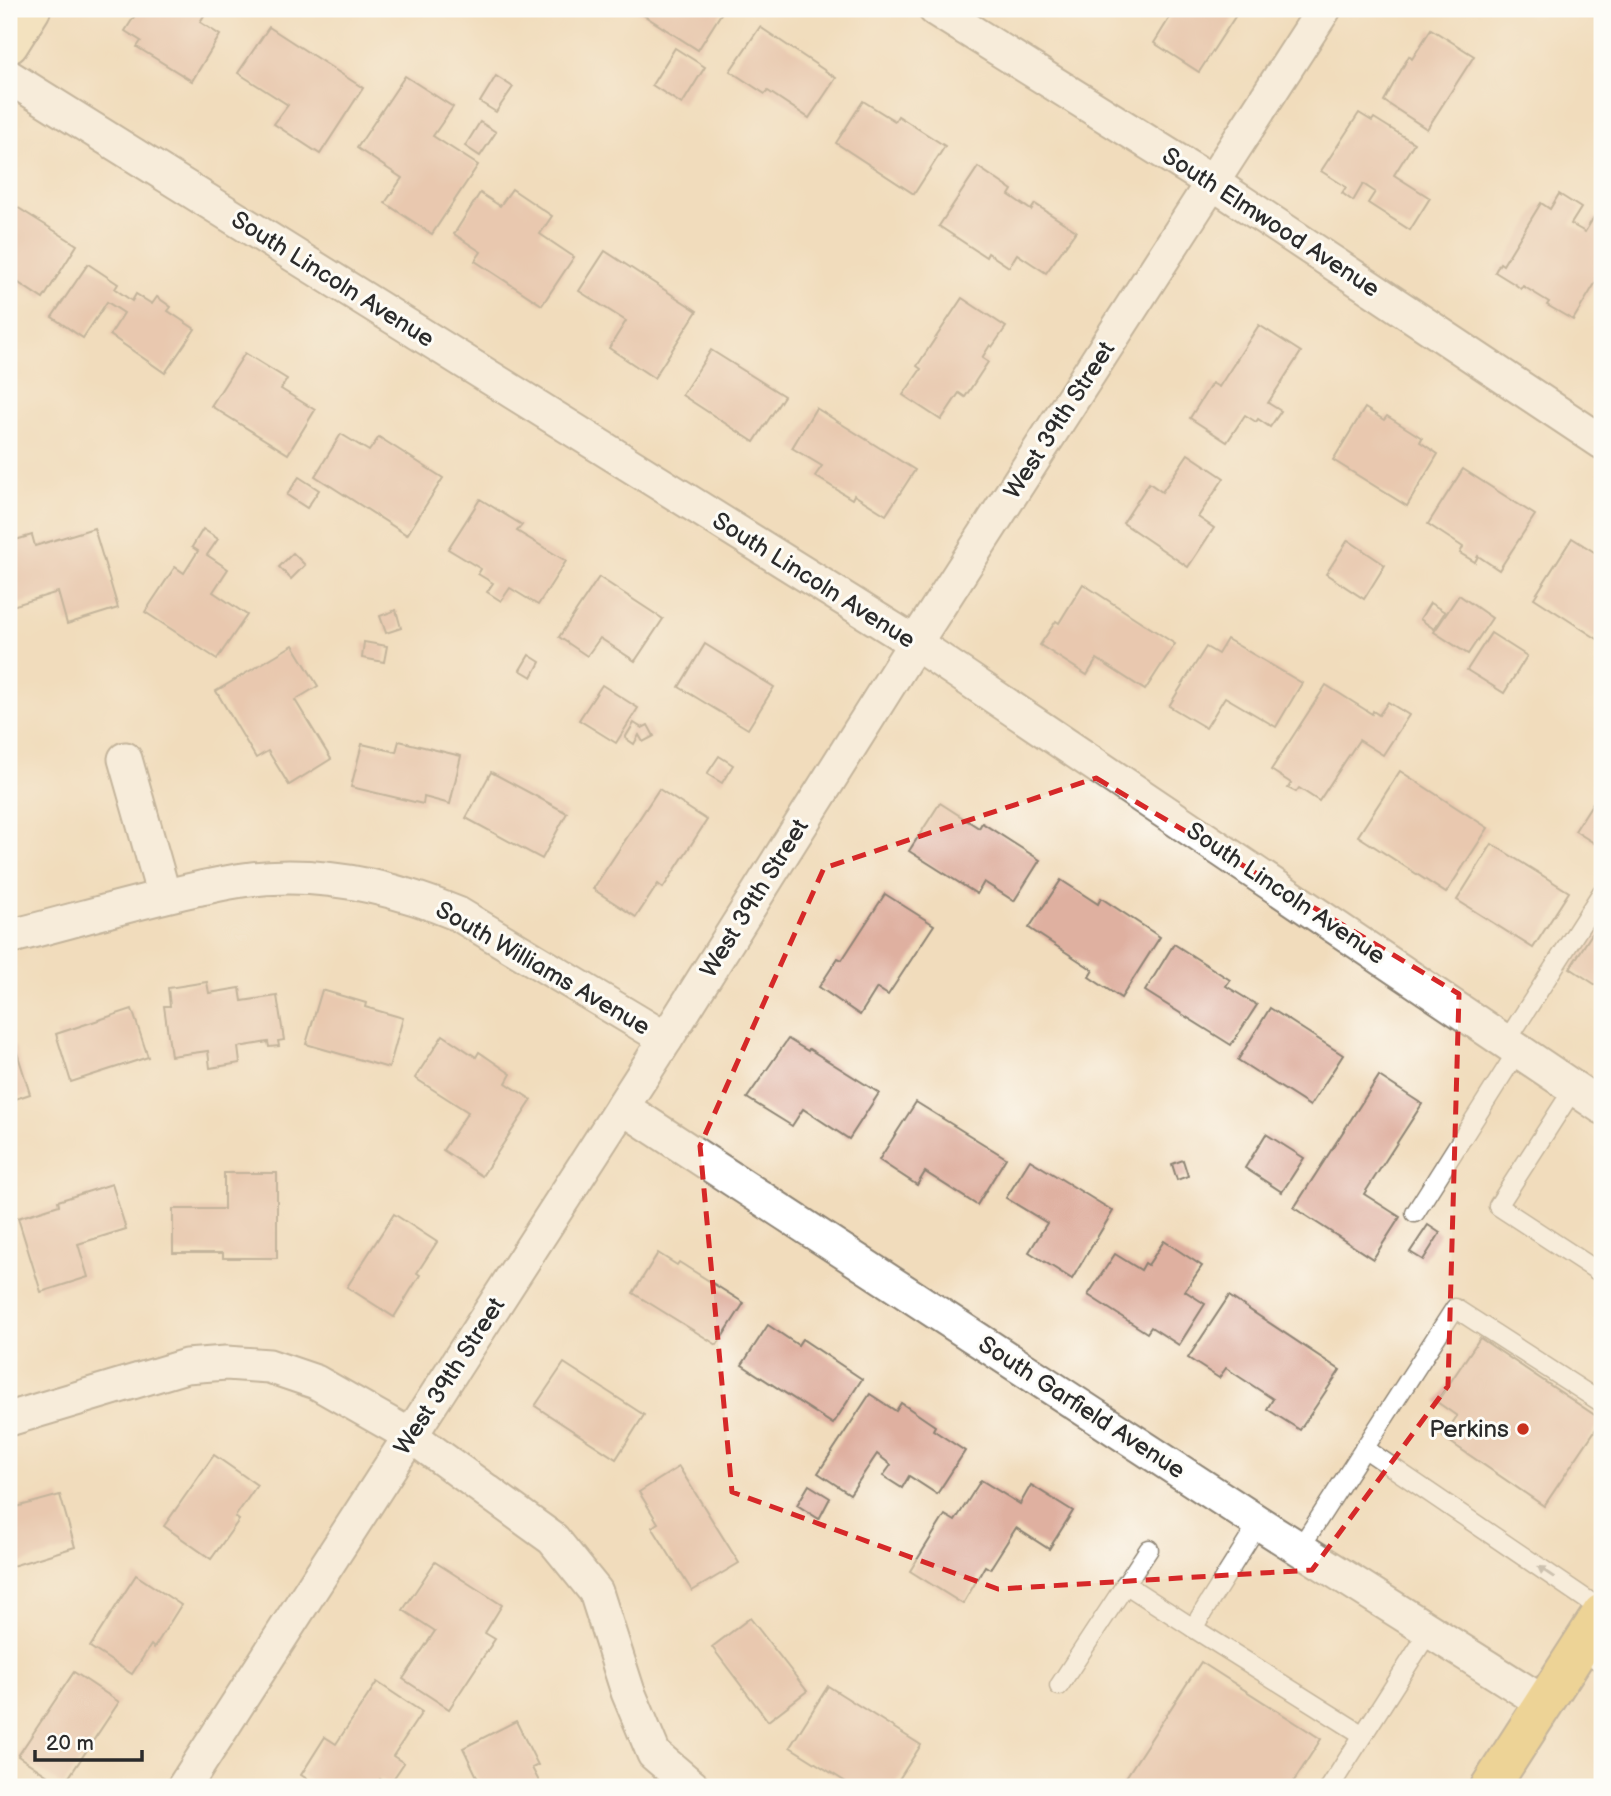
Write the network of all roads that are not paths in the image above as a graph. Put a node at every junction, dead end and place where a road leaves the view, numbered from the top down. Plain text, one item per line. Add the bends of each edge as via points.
1 (31, 9) edge
2 (935, 9) edge
3 (1324, 9) edge
4 (9, 44) edge
5 (9, 77) edge
6 (1213, 183) junction
7 (1602, 442) edge
8 (915, 643) junction
9 (125, 759) dead end
10 (1602, 892) edge
11 (164, 896) junction
12 (9, 937) edge
13 (666, 1039) junction
14 (1512, 1046) junction
15 (1574, 1088) junction
16 (622, 1107) junction
17 (1602, 1107) edge
18 (1415, 1213) dead end
19 (1602, 1274) edge
20 (1602, 1402) edge
21 (9, 1419) edge
22 (411, 1436) junction
23 (1364, 1448) junction
24 (1259, 1523) junction
25 (1300, 1548) junction
26 (1149, 1549) dead end
27 (1125, 1584) junction
28 (1602, 1611) edge
29 (1193, 1628) junction
30 (1430, 1630) junction
31 (1591, 1656) edge
32 (1059, 1686) dead end
33 (1544, 1703) junction
34 (1363, 1735) junction
35 (184, 1787) edge
36 (693, 1787) edge
37 (1330, 1787) edge
38 (1490, 1787) edge

1 - 4 street
2 - 6 street, South Elmwood Avenue
3 - 6 street, West 39th Street
5 - 8 street, South Lincoln Avenue
6 - 7 street, South Elmwood Avenue
6 - 8 street, West 39th Street
8 - 13 street, West 39th Street
8 - 14 street, South Lincoln Avenue
9 - 11 street
10 - 14 lane
11 - 12 street, South Williams Avenue
11 - 13 street, South Williams Avenue via 244,880 315,877 421,898 458,914
13 - 16 street, West 39th Street
14 - 15 street, South Lincoln Avenue
14 - 18 lane
15 - 17 street, South Lincoln Avenue
15 - 19 lane via 1498,1206
16 - 22 street, West 39th Street
16 - 24 street, South Garfield Avenue
20 - 23 lane via 1455,1308
21 - 22 street via 186,1366 226,1363 269,1366 316,1382
22 - 35 street, West 39th Street
22 - 36 street via 553,1539 596,1592 628,1692 654,1754
23 - 25 lane
28 -> 23 lane
24 - 25 street, South Garfield Avenue
24 - 29 lane
25 - 30 street, South Garfield Avenue
26 - 27 lane
27 - 29 lane
27 - 32 lane
28 - 31 main road
29 - 34 lane
30 - 33 street, South Garfield Avenue
30 - 34 lane
31 - 33 main road
33 - 38 main road
34 - 37 lane

